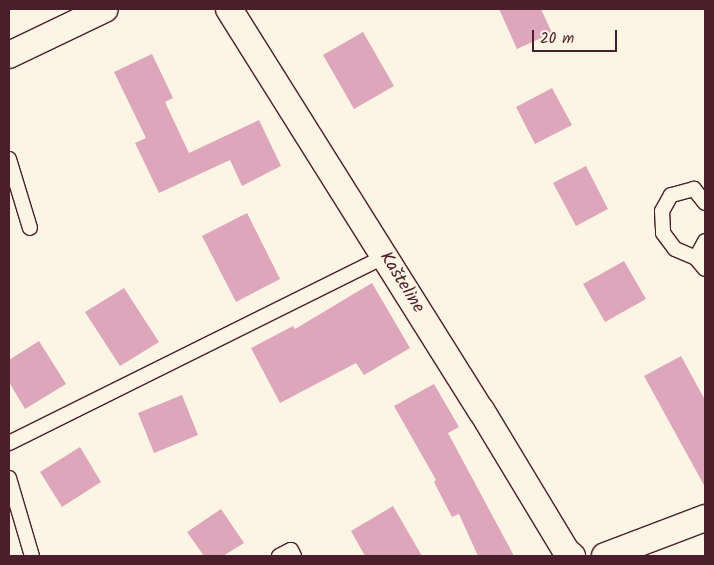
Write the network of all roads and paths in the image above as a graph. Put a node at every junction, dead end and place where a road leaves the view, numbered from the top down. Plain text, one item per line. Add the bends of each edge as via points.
1 (106, 9) edge
2 (229, 9) edge
3 (9, 55) edge
4 (9, 159) edge
5 (705, 203) edge
6 (30, 228) dead end
7 (705, 241) edge
8 (384, 257) junction
9 (701, 263) edge
10 (9, 443) edge
11 (9, 478) edge
12 (705, 518) edge
13 (32, 556) edge
14 (279, 556) edge
15 (294, 556) edge
16 (572, 556) edge
17 (605, 556) edge

1 - 3 street
2 - 8 street, Kašteline
4 - 6 lane
5 - 9 lane via 694,189 671,195 662,211 663,233 675,249
7 - 9 lane
8 - 10 lane
8 - 16 street, Kašteline
11 - 13 lane
12 - 17 street
14 - 15 lane via 290,550

